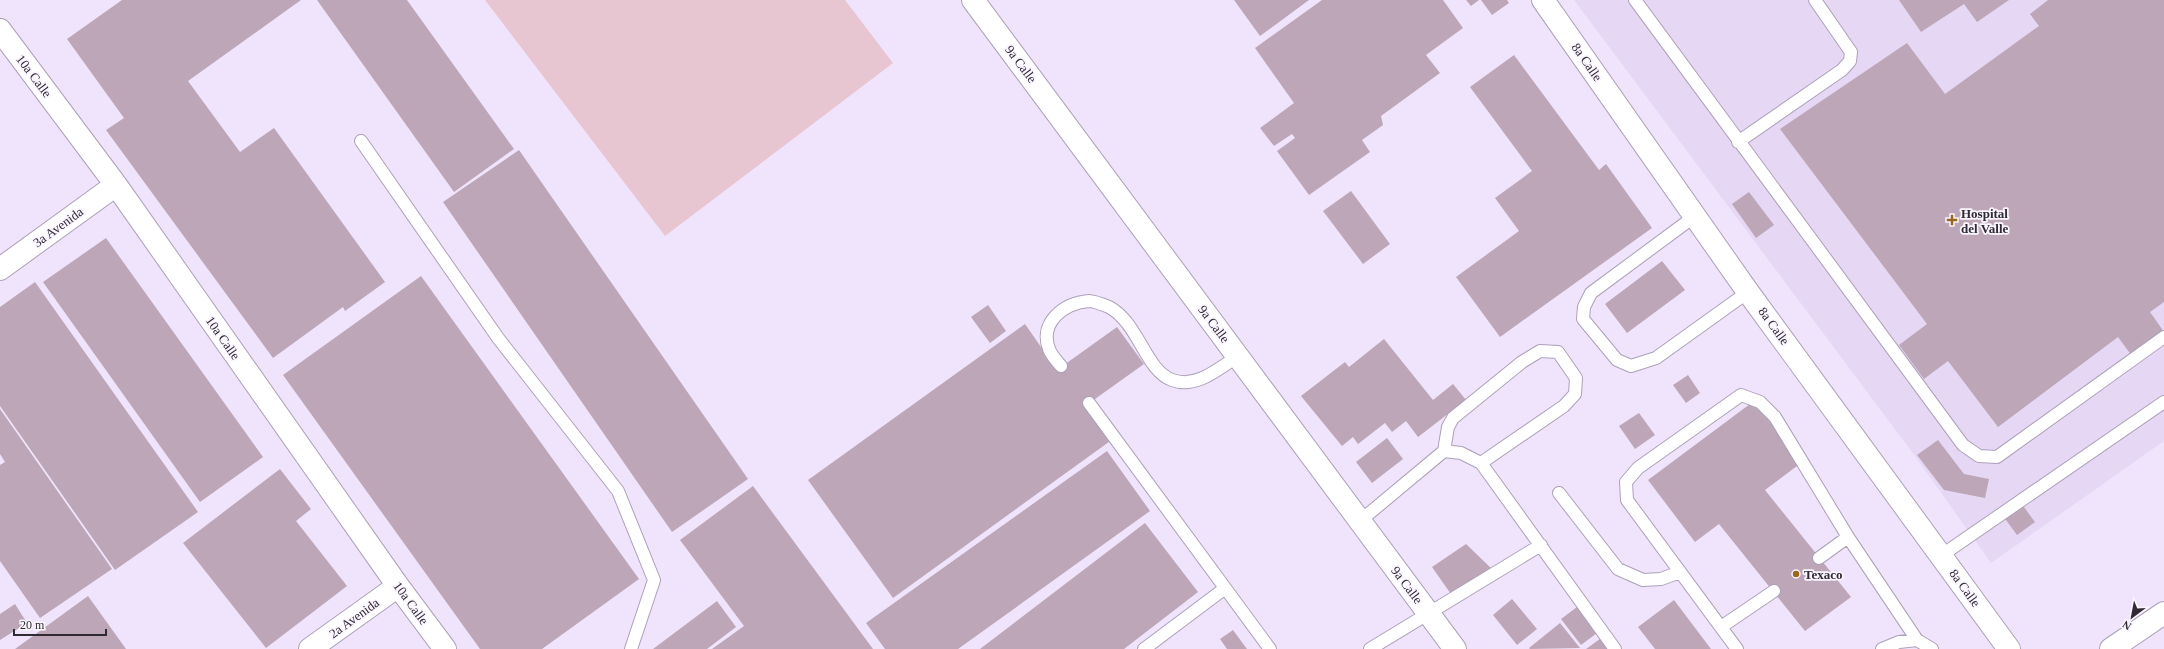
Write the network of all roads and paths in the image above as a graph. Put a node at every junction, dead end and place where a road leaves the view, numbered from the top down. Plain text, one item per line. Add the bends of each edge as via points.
1 (973, 0) edge
2 (1543, 0) edge
3 (1635, 0) edge
4 (1815, 0) edge
5 (0, 30) edge
6 (361, 141) dead end
7 (1738, 142) junction
8 (116, 185) junction
9 (1695, 216) junction
10 (0, 269) edge
11 (1748, 292) junction
12 (2164, 337) edge
13 (1238, 356) junction
14 (1061, 366) dead end
15 (2164, 402) edge
16 (1089, 403) dead end
17 (1444, 451) junction
18 (1481, 464) junction
19 (1559, 493) dead end
20 (1360, 521) junction
21 (1848, 537) junction
22 (1541, 545) junction
23 (1942, 555) junction
24 (1819, 558) dead end
25 (1680, 572) junction
26 (398, 586) junction
27 (1224, 589) junction
28 (1774, 591) dead end
29 (2164, 613) edge
30 (1429, 614) junction
31 (1721, 627) junction
32 (1917, 640) junction
33 (310, 649) edge
34 (445, 649) edge
35 (631, 649) edge
36 (1144, 649) edge
37 (1270, 649) edge
38 (1370, 649) edge
39 (1455, 649) edge
40 (1615, 649) edge
41 (1737, 649) edge
42 (1882, 649) edge
43 (1932, 649) edge
44 (2010, 649) edge
45 (2111, 649) edge

1 - 13 main road, 9a Calle
2 - 9 main road, 8a Calle
3 - 7 lane
4 - 7 lane via 1850,52 1850,60 1842,70
5 - 8 main road, 10a Calle
6 - 35 lane via 498,338 618,491 654,580
7 - 12 lane via 1963,444 1979,456 1997,457
8 - 10 main road, 3a Avenida
8 - 26 main road, 10a Calle
9 - 11 main road, 8a Calle
9 - 11 lane via 1591,293 1584,308 1583,319 1617,360 1631,366 1656,358
11 - 23 main road, 8a Calle
13 - 14 lane via 1198,381 1173,380 1159,373 1131,326 1110,308 1090,301 1071,306 1053,316 1046,335 1049,350
13 - 20 main road, 9a Calle
15 - 23 lane
16 - 27 lane
17 - 18 lane via 1461,453
17 - 18 lane via 1448,428 1453,418 1522,362 1540,351 1558,352 1576,378 1575,394 1564,406
17 - 20 lane
18 - 22 lane
19 - 25 lane via 1618,569 1643,580 1661,579
20 - 30 main road, 9a Calle
21 - 24 lane
21 - 25 lane via 1775,417 1760,402 1741,395 1638,468 1626,482 1627,500
21 - 32 lane
22 - 30 lane
22 - 40 lane
23 - 44 main road, 8a Calle
25 - 31 lane
26 - 33 main road, 2a Avenida
26 - 34 main road, 10a Calle
27 - 36 lane
27 - 37 lane
28 - 31 lane
29 - 45 main road
30 - 38 lane
30 - 39 main road, 9a Calle
31 - 41 lane
32 - 42 lane via 1899,642
32 - 43 lane

